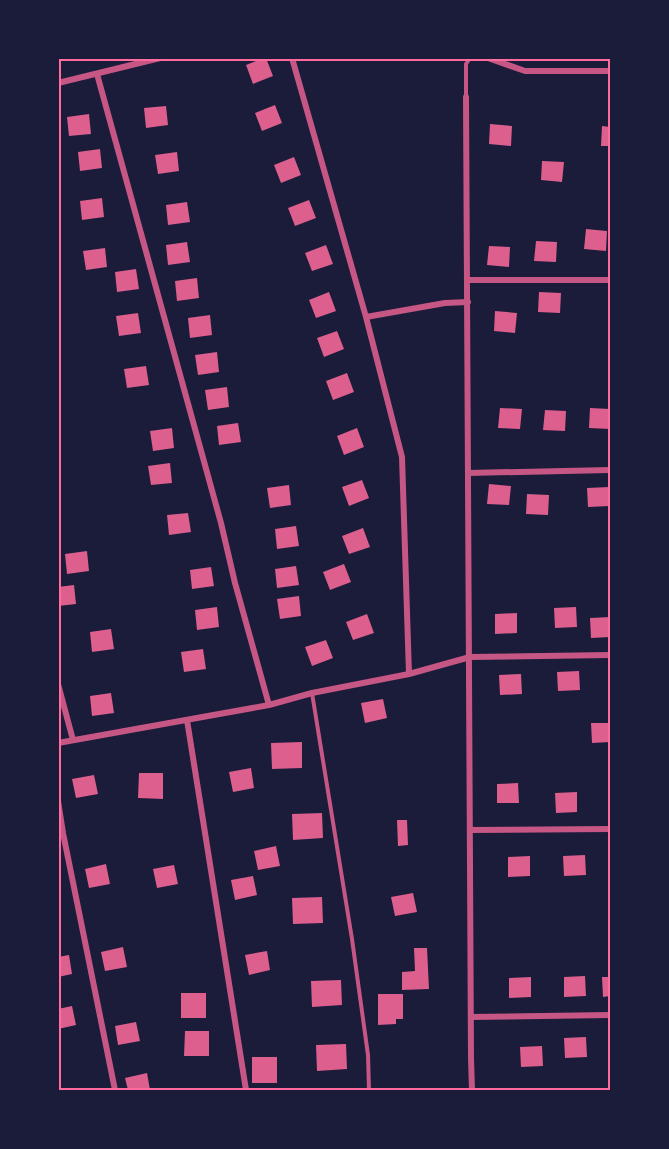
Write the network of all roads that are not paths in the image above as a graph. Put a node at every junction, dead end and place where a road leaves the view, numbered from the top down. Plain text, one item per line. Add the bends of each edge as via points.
1 (160, 58) edge
2 (292, 58) edge
3 (470, 58) edge
4 (488, 58) edge
5 (610, 71) edge
6 (97, 74) junction
7 (58, 83) edge
8 (466, 97) joint
9 (467, 280) junction
10 (610, 280) edge
11 (468, 302) junction
12 (366, 317) junction
13 (610, 470) edge
14 (468, 473) junction
15 (610, 655) edge
16 (470, 657) junction
17 (409, 674) junction
18 (58, 684) edge
19 (312, 693) junction
20 (269, 705) junction
21 (187, 720) junction
22 (73, 740) junction
23 (58, 743) edge
24 (58, 801) edge
25 (610, 829) edge
26 (470, 830) junction
27 (610, 1015) edge
28 (471, 1017) junction
29 (114, 1090) edge
30 (246, 1090) edge
31 (369, 1090) edge
32 (472, 1090) edge

1 - 6 street
2 - 12 street
3 - 8 lane via 466,64
4 - 5 street via 525,71
6 - 7 street
6 - 20 street
8 - 9 street
9 - 10 street
9 - 11 street
11 - 12 street
11 - 14 street
12 - 17 street via 402,457
13 - 14 street
14 - 16 street
15 - 16 street
16 - 17 street
16 - 26 street
17 - 19 street
18 - 22 street
19 - 20 street
19 - 31 lane via 365,1032
20 - 21 street
21 - 22 street
21 - 30 street
22 - 23 street
24 - 29 street
25 - 26 street
26 - 28 street
27 - 28 street
28 - 32 street

